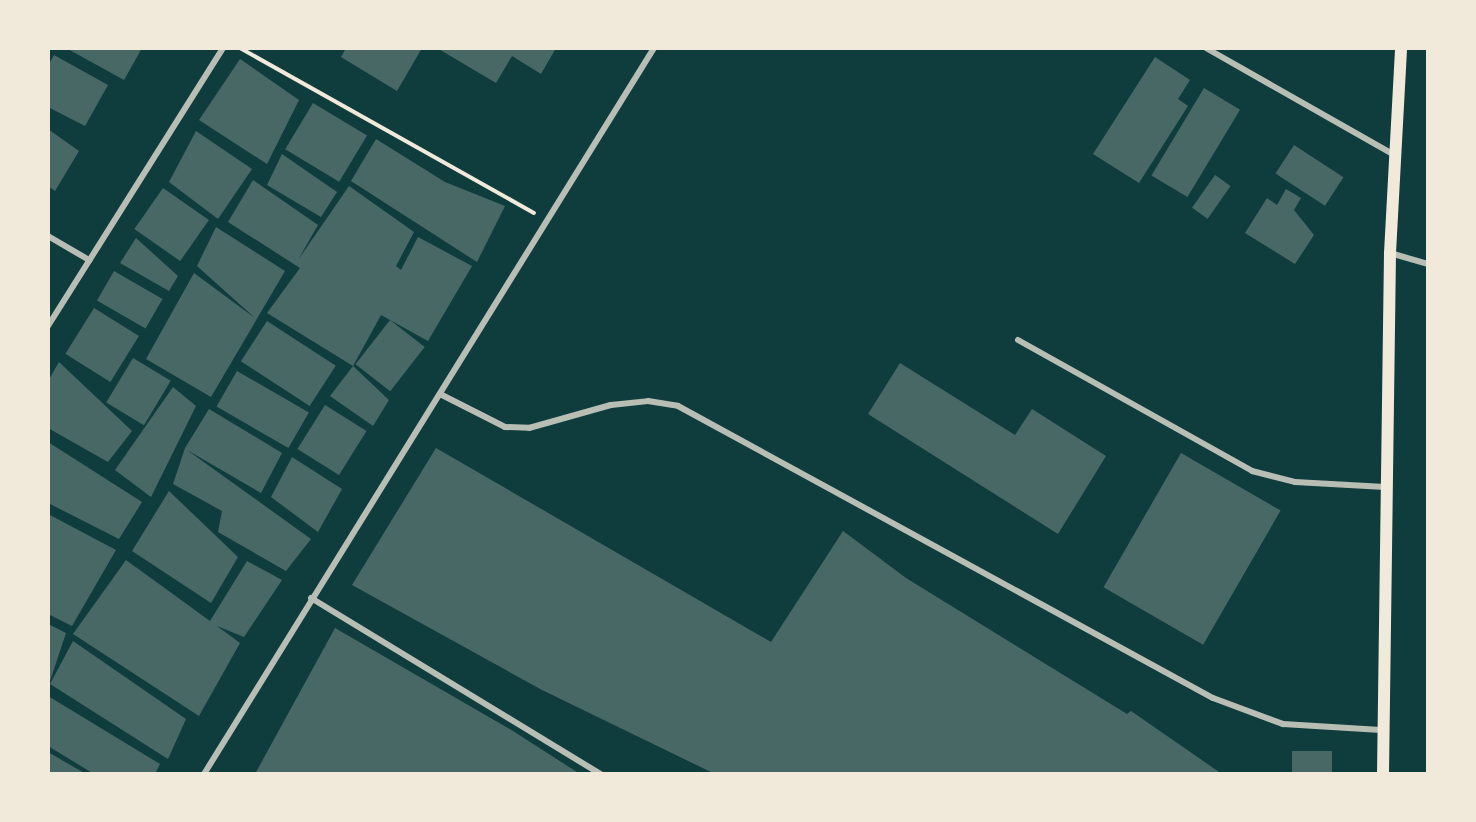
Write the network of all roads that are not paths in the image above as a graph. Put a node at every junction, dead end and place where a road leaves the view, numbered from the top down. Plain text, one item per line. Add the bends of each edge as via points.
1 (223, 48) edge
2 (654, 48) edge
3 (1206, 48) edge
4 (1401, 48) edge
5 (1396, 156) junction
6 (48, 236) edge
7 (1390, 253) junction
8 (89, 260) junction
9 (1428, 264) edge
10 (48, 326) edge
11 (1018, 340) dead end
12 (440, 394) junction
13 (1385, 487) junction
14 (311, 598) junction
15 (1381, 730) junction
16 (204, 774) edge
17 (601, 774) edge
18 (1383, 774) edge

1 - 8 street
2 - 12 street
3 - 5 street
4 - 5 main road
5 - 7 main road
6 - 8 street
7 - 9 street
7 - 13 main road
8 - 10 street
11 - 13 street via 1252,471 1295,482
12 - 14 street
12 - 15 street via 505,427 529,428 611,405 648,401 678,406 1214,698 1283,724
13 - 15 main road
14 - 16 street
14 - 17 street
15 - 18 main road

